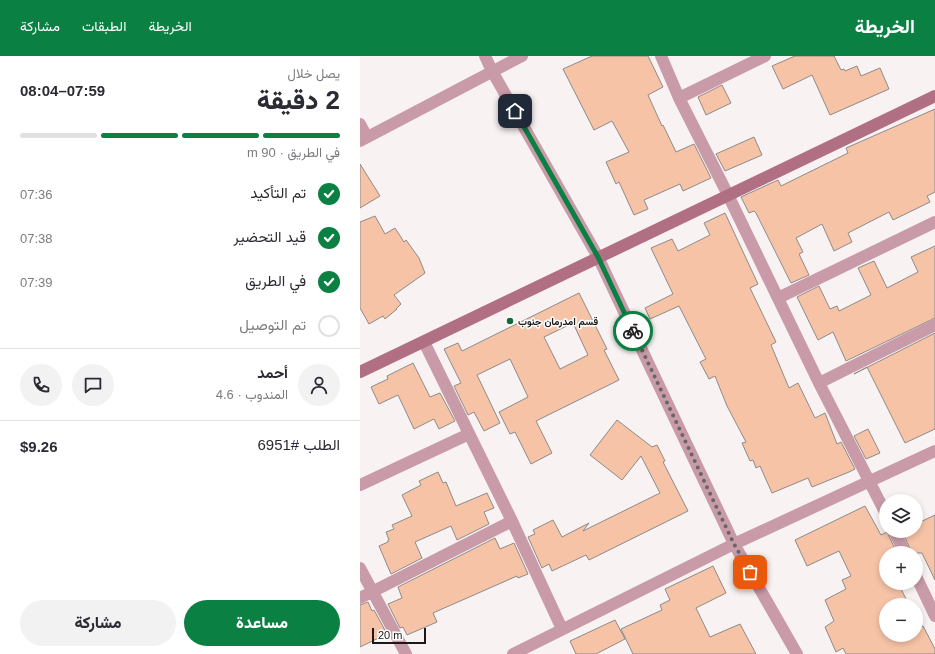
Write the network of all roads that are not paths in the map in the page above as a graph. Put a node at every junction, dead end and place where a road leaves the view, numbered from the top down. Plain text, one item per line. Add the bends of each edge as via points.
1 (485, 56) edge
2 (522, 56) edge
3 (661, 56) edge
4 (765, 56) edge
5 (492, 71) junction
6 (935, 96) edge
7 (679, 98) junction
8 (360, 124) edge
9 (364, 139) edge
10 (728, 195) junction
11 (935, 222) edge
12 (598, 257) junction
13 (778, 298) junction
14 (935, 325) edge
15 (424, 342) junction
16 (360, 372) edge
17 (819, 383) junction
18 (469, 434) junction
19 (935, 451) edge
20 (870, 480) junction
21 (360, 485) edge
22 (879, 499) edge
23 (512, 521) junction
24 (734, 544) junction
25 (360, 568) edge
26 (923, 590) edge
27 (372, 592) junction
28 (360, 598) edge
29 (935, 616) edge
30 (562, 629) junction
31 (406, 654) edge
32 (513, 654) edge
33 (797, 654) edge

1 - 5 street
2 - 5 street
3 - 7 street
4 - 7 street
5 - 9 street
5 - 12 street
6 - 10 street
7 - 10 street
8 - 9 street
10 - 12 street
10 - 13 street
11 - 13 street
12 - 15 street
12 - 24 street
13 - 17 street
14 - 17 street
15 - 16 street
15 - 18 street
17 - 20 street
18 - 21 street
18 - 23 street
19 - 20 street
20 - 22 street
20 - 24 street
23 - 27 street
23 - 30 street
24 - 30 street
24 - 33 street
25 - 27 street
26 - 29 street
27 - 28 street
27 - 31 street
30 - 32 street

